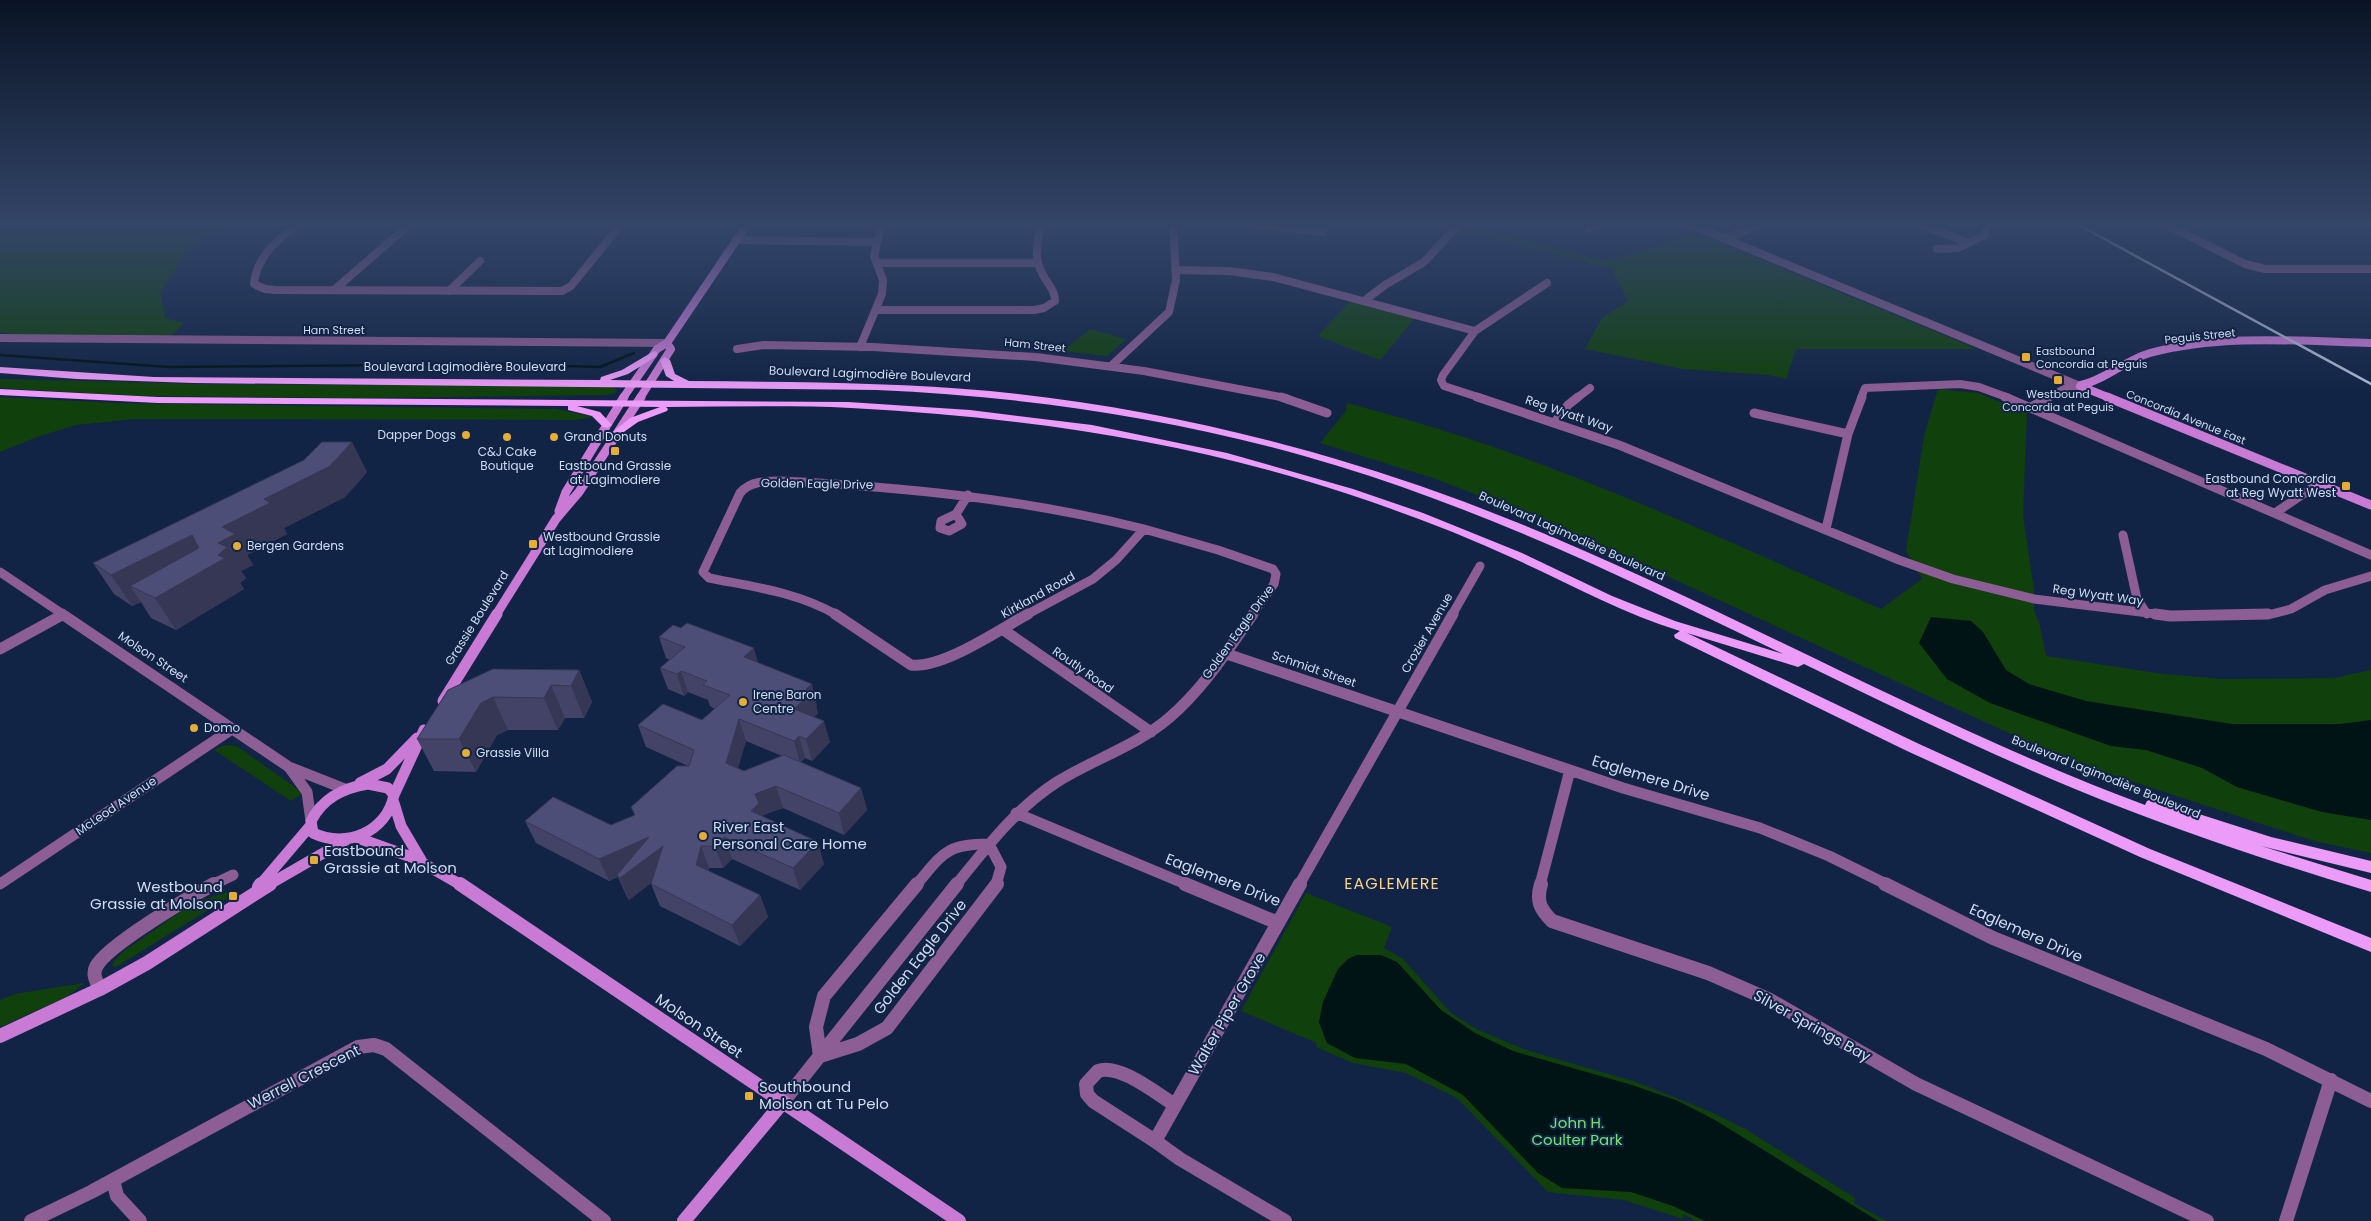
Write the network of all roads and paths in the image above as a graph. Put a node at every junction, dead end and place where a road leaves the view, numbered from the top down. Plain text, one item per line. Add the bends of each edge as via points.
1 (253, 280) edge
2 (346, 280) edge
3 (460, 280) edge
4 (576, 280) edge
5 (709, 280) edge
6 (881, 280) edge
7 (1044, 280) edge
8 (1174, 280) edge
9 (1281, 280) edge
10 (1394, 280) edge
11 (1824, 280) edge
12 (1547, 283) dead end
13 (334, 290) junction
14 (449, 291) junction
15 (1364, 301) junction
16 (877, 310) junction
17 (1475, 331) junction
18 (2371, 337) edge
19 (0, 338) edge
20 (2330, 342) junction
21 (2371, 343) edge
22 (667, 344) junction
23 (860, 347) junction
24 (737, 349) dead end
25 (654, 354) junction
26 (664, 360) junction
27 (1111, 366) junction
28 (0, 370) edge
29 (577, 383) junction
30 (632, 384) junction
31 (649, 384) junction
32 (719, 384) junction
33 (2080, 386) junction
34 (1590, 388) dead end
35 (0, 392) edge
36 (535, 402) junction
37 (620, 404) junction
38 (636, 404) junction
39 (703, 404) junction
40 (2031, 407) junction
41 (1327, 412) dead end
42 (1754, 412) dead end
43 (1555, 422) junction
44 (607, 425) junction
45 (1848, 434) junction
46 (614, 436) junction
47 (2318, 484) junction
48 (968, 495) junction
49 (2371, 505) edge
50 (2275, 513) junction
51 (956, 514) dead end
52 (556, 519) junction
53 (1144, 529) junction
54 (1826, 529) junction
55 (2123, 535) dead end
56 (2371, 555) edge
57 (1480, 566) dead end
58 (0, 572) edge
59 (2371, 576) edge
60 (1608, 599) junction
61 (2147, 614) junction
62 (62, 615) junction
63 (1002, 628) junction
64 (0, 649) edge
65 (1224, 653) junction
66 (932, 665) joint
67 (1839, 675) junction
68 (1396, 712) junction
69 (232, 729) junction
70 (423, 732) junction
71 (1151, 732) junction
72 (289, 767) junction
73 (1570, 770) junction
74 (2048, 772) junction
75 (350, 787) junction
76 (394, 798) junction
77 (1016, 813) junction
78 (311, 823) junction
79 (351, 838) junction
80 (989, 844) junction
81 (421, 860) junction
82 (2371, 867) edge
83 (233, 875) dead end
84 (0, 884) edge
85 (2371, 886) edge
86 (251, 895) junction
87 (1278, 923) junction
88 (2371, 945) edge
89 (100, 989) junction
90 (0, 1036) edge
91 (820, 1056) junction
92 (2331, 1080) junction
93 (2371, 1101) edge
94 (783, 1102) junction
95 (1175, 1105) junction
96 (1155, 1141) junction
97 (113, 1180) junction
98 (31, 1221) edge
99 (140, 1221) edge
100 (604, 1221) edge
101 (684, 1221) edge
102 (958, 1221) edge
103 (1285, 1221) edge
104 (2207, 1221) edge
105 (2286, 1221) edge

1 - 13 street via 254,284 265,289
2 - 13 street
3 - 14 street
4 - 14 street via 562,291
5 - 22 street, Grassie Boulevard
6 - 16 street via 883,287
7 - 16 street via 1055,293 1054,302 1044,308 1024,311
8 - 27 street via 1173,304 1169,312
9 - 15 street
10 - 15 street
11 - 33 street, Concordia Avenue East
12 - 17 street, Reg Wyatt Way
13 - 14 street
15 - 17 street
16 - 23 street
17 - 43 street, Reg Wyatt Way via 1443,375 1442,383 1453,390
18 - 20 street, Peguis Street
19 - 22 street, Ham Street
20 - 21 street, Peguis Street
20 - 33 street, Peguis Street via 2173,348 2148,353 2126,362 2091,384
22 - 25 street, Grassie Boulevard
22 - 26 street, Grassie Boulevard via 671,349
23 - 24 street, Ham Street via 764,345
23 - 27 street, Ham Street via 980,351
25 - 29 main road via 615,376
25 - 30 street, Grassie Boulevard
26 - 31 street, Grassie Boulevard
26 - 32 main road via 671,376 677,380
27 - 41 street, Ham Street via 1236,387
28 - 29 main road, Boulevard Lagimodière Boulevard via 155,379
29 - 30 main road, Boulevard Lagimodière Boulevard
30 - 31 main road, Boulevard Lagimodière Boulevard
30 - 37 street, Grassie Boulevard
31 - 32 main road, Boulevard Lagimodière Boulevard
31 - 38 street, Grassie Boulevard
32 - 67 main road, Boulevard Lagimodière Boulevard via 872,386 1011,396 1146,416 1290,448 1424,490 1509,523
33 - 40 street via 2070,386
33 - 47 street, Concordia Avenue East
34 - 43 street via 1568,405
35 - 36 main road, Boulevard Lagimodière Boulevard via 150,400
36 - 37 main road, Boulevard Lagimodière Boulevard
36 - 44 main road via 590,412
37 - 38 main road, Boulevard Lagimodière Boulevard
37 - 44 street, Grassie Boulevard
38 - 39 main road, Boulevard Lagimodière Boulevard
38 - 46 street, Grassie Boulevard
39 - 46 main road via 647,413
39 - 60 main road, Boulevard Lagimodière Boulevard via 848,405 970,413 1092,428 1173,444 1280,470 1419,516 1518,556
40 - 45 street via 1978,387 1960,384 1869,386 1863,390
40 - 50 street
42 - 45 street
43 - 54 street, Reg Wyatt Way via 1636,451
44 - 52 street, Grassie Boulevard via 566,492
45 - 54 street
46 - 52 street, Grassie Boulevard via 579,492
47 - 49 street, Concordia Avenue East
47 - 50 street
48 - 51 street
48 - 53 street, Golden Eagle Drive via 1063,510
48 - 66 street, Golden Eagle Drive via 824,483 750,484 740,493 703,572 709,578 752,584 809,601 860,628 911,665
50 - 56 street
52 - 70 street, Grassie Boulevard
53 - 63 street, Kirkland Road via 1116,560 1093,579
53 - 65 street, Golden Eagle Drive via 1209,547 1276,571 1278,576 1274,584
54 - 61 street, Reg Wyatt Way via 1908,563 1997,591
55 - 61 street via 2137,598
57 - 68 street, Crozier Avenue
58 - 62 street, Molson Street
59 - 61 street, Reg Wyatt Way via 2325,590 2291,609 2272,614
60 - 67 main road, Boulevard Lagimodière Boulevard via 1690,631
60 - 88 main road via 1912,747 2145,853
62 - 64 street
62 - 69 street, Molson Street
63 - 66 street, Kirkland Road
63 - 71 street, Routly Road
65 - 68 street, Schmidt Street
65 - 71 street, Golden Eagle Drive via 1175,713
67 - 74 main road, Boulevard Lagimodière Boulevard
68 - 73 street, Eaglemere Drive
68 - 87 street, Eaglemere Drive
69 - 72 street, Molson Street
69 - 84 street, McLeod Avenue
70 - 75 street, Grassie Boulevard via 387,769
70 - 76 street, Grassie Boulevard
71 - 77 street, Golden Eagle Drive via 1054,784
72 - 75 street, Molson Street
72 - 78 street, Molson Street via 307,792
73 - 92 street, Eaglemere Drive via 1760,828 1829,856 1993,938 2266,1049
73 - 104 street, Silver Springs Bay via 1538,895 1540,908 1552,921 1708,973 1770,1000 1916,1084
74 - 82 main road via 2271,843
74 - 85 main road, Boulevard Lagimodière Boulevard via 2192,828
75 - 76 street via 379,784 388,788
75 - 78 street, Grassie Boulevard via 321,804
76 - 79 street, Grassie Boulevard via 384,820
76 - 81 street, Molson Street via 402,831
77 - 80 street, Golden Eagle Drive
77 - 87 street, Eaglemere Drive
78 - 79 street, Molson Street via 314,833 321,839
78 - 86 street
79 - 81 street, Molson Street via 383,845
79 - 86 street
80 - 91 street, Golden Eagle Drive
80 - 91 street via 965,844 945,851 824,996 816,1027
80 - 91 street, Golden Eagle Drive via 1001,862 1002,872 997,884 887,1028 858,1044
81 - 94 street, Molson Street
83 - 89 street via 182,900 107,954 96,967 94,976
86 - 89 street via 181,942
87 - 95 street, Walter Piper Grove
89 - 90 street
91 - 94 street, Golden Eagle Drive
92 - 93 street, Eaglemere Drive
92 - 105 street
94 - 101 street
94 - 102 street, Molson Street
95 - 96 street, Walter Piper Grove
95 - 96 street via 1116,1071 1104,1069 1095,1072 1086,1084 1087,1094 1094,1101
96 - 103 street
97 - 98 street, Werrell Crescent
97 - 99 street via 117,1196
97 - 100 street, Werrell Crescent via 310,1071 358,1047 374,1045 386,1048

